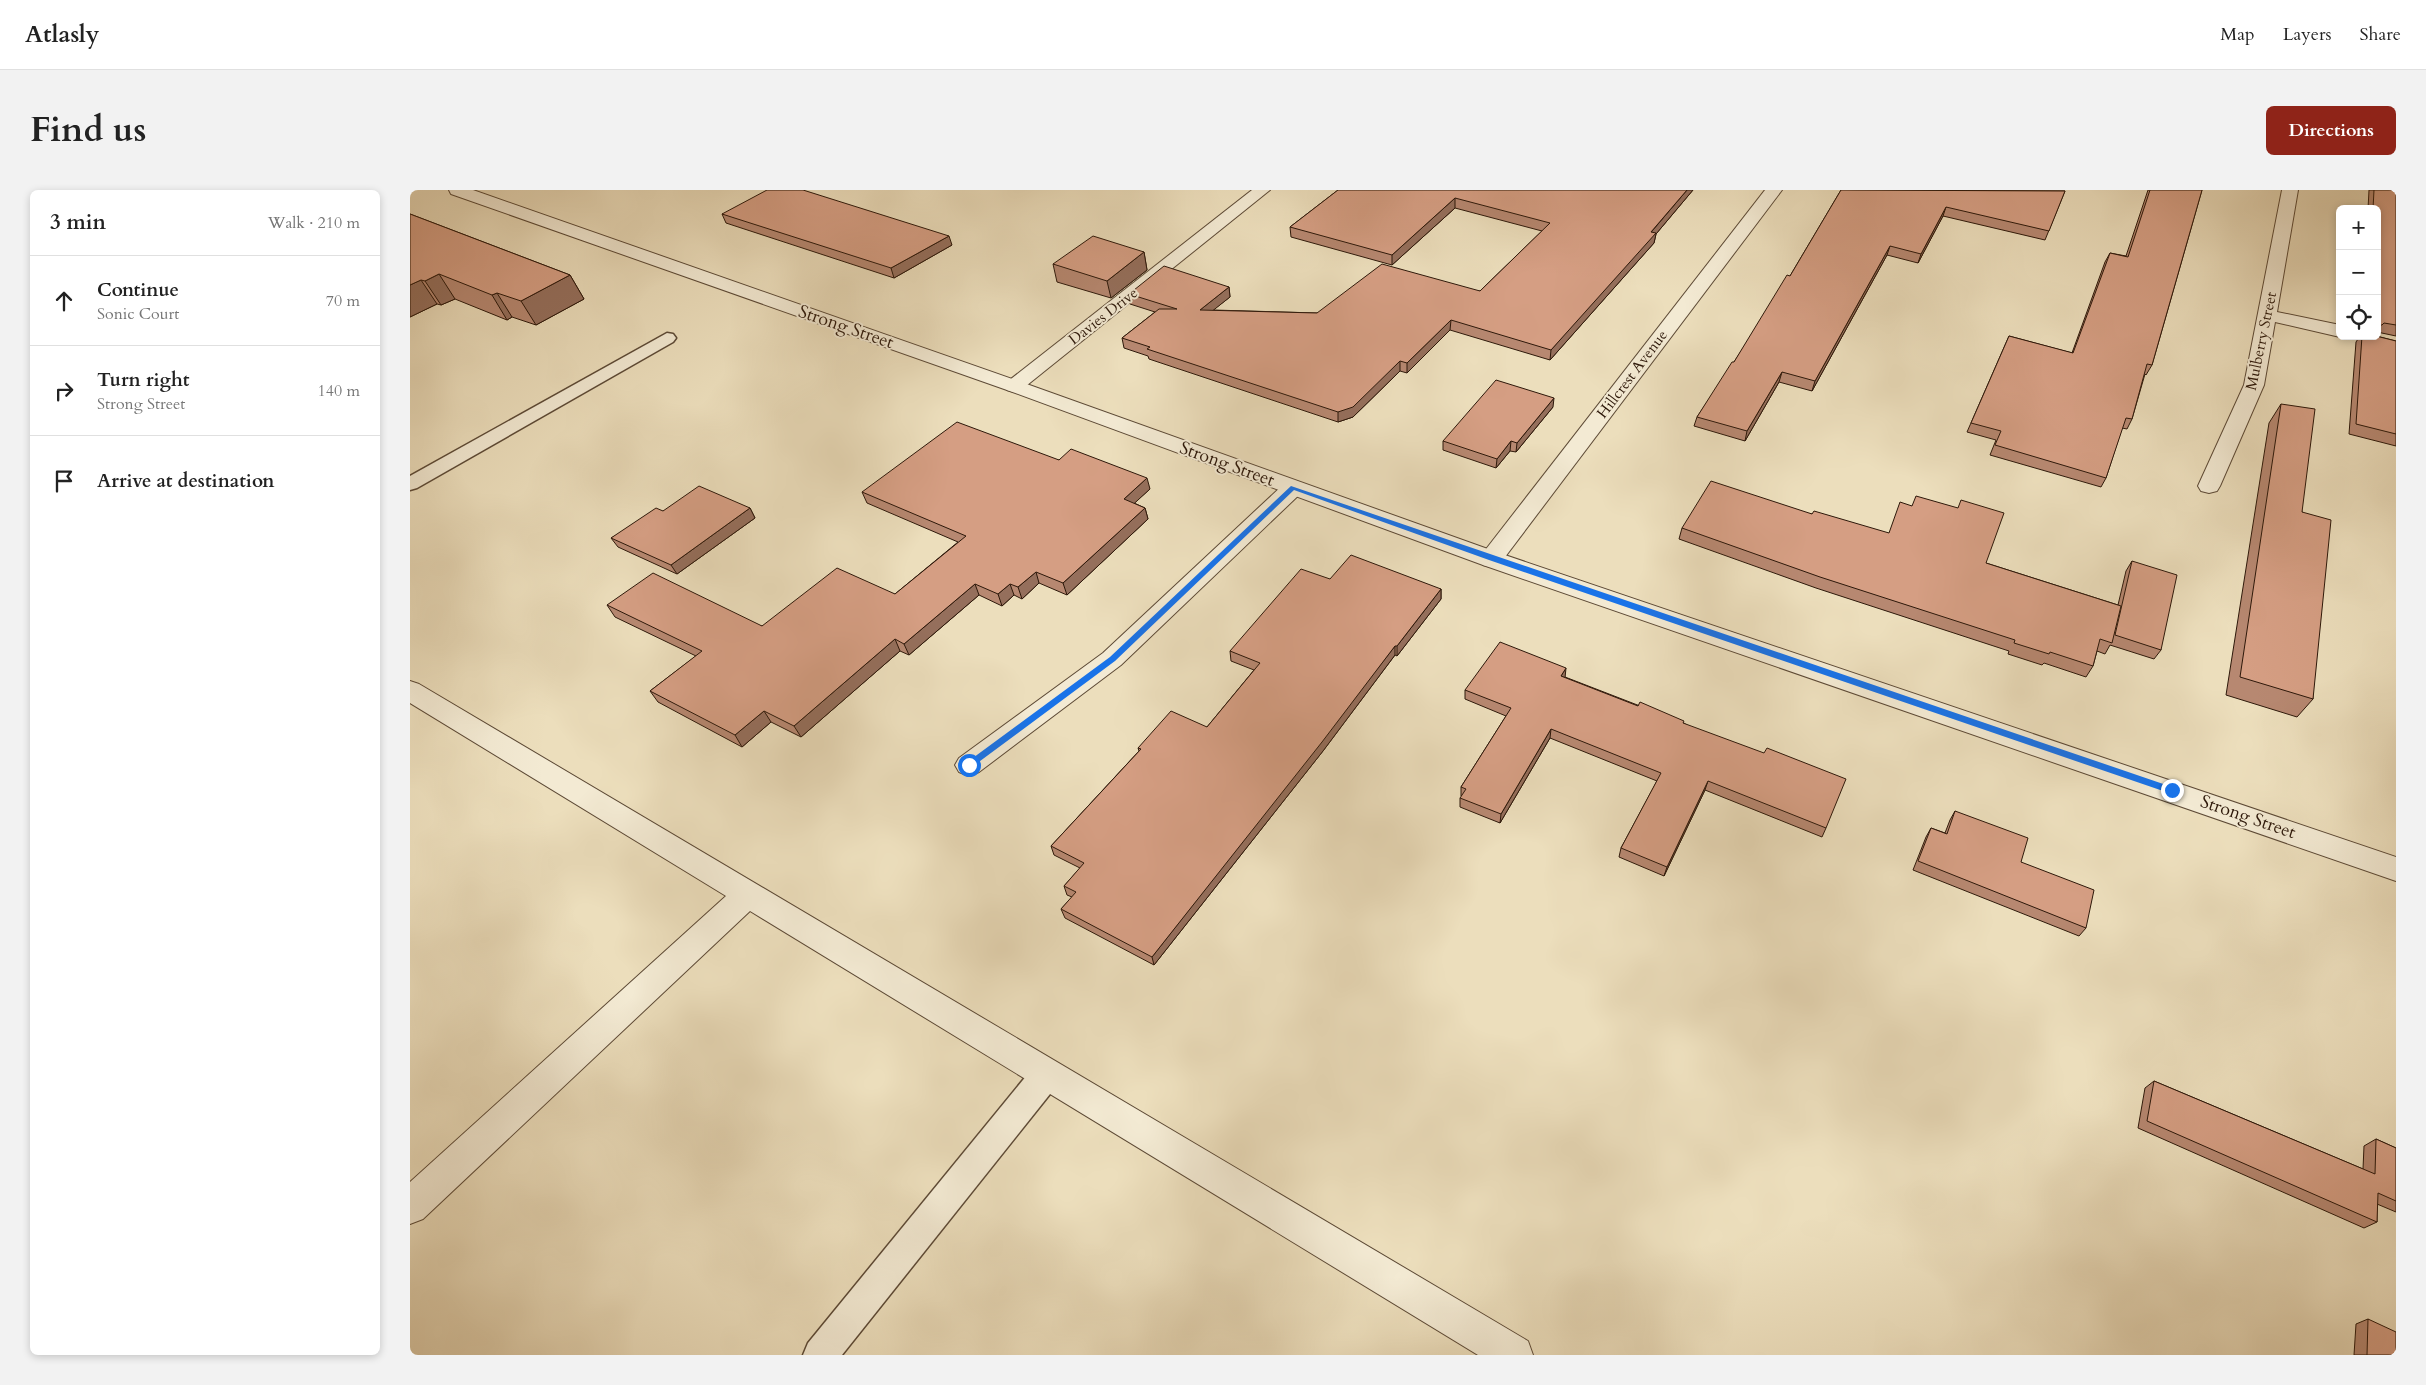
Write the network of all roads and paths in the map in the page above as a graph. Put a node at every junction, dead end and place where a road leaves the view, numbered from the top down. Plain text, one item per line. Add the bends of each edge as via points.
1 (457, 190) edge
2 (1262, 190) edge
3 (1774, 190) edge
4 (2290, 190) edge
5 (2267, 314) junction
6 (2336, 330) edge
7 (667, 338) dead end
8 (1014, 386) junction
9 (410, 484) edge
10 (2209, 486) dead end
11 (1293, 488) junction
12 (1491, 559) junction
13 (410, 692) edge
14 (969, 765) dead end
15 (2396, 870) edge
16 (748, 894) junction
17 (1047, 1074) junction
18 (410, 1206) edge
19 (820, 1355) edge
20 (1514, 1355) edge

1 - 8 street, Strong Street
2 - 8 street, Davies Drive
3 - 12 street, Hillcrest Avenue
4 - 5 street, Mulberry Street
5 - 6 street
5 - 10 street, Mulberry Street via 2254,386
7 - 9 lane
8 - 11 street, Strong Street
11 - 12 street, Strong Street
11 - 14 street via 1112,659
12 - 15 street, Strong Street via 2172,790
13 - 16 street
16 - 17 street
16 - 18 street
17 - 19 lane
17 - 20 street

